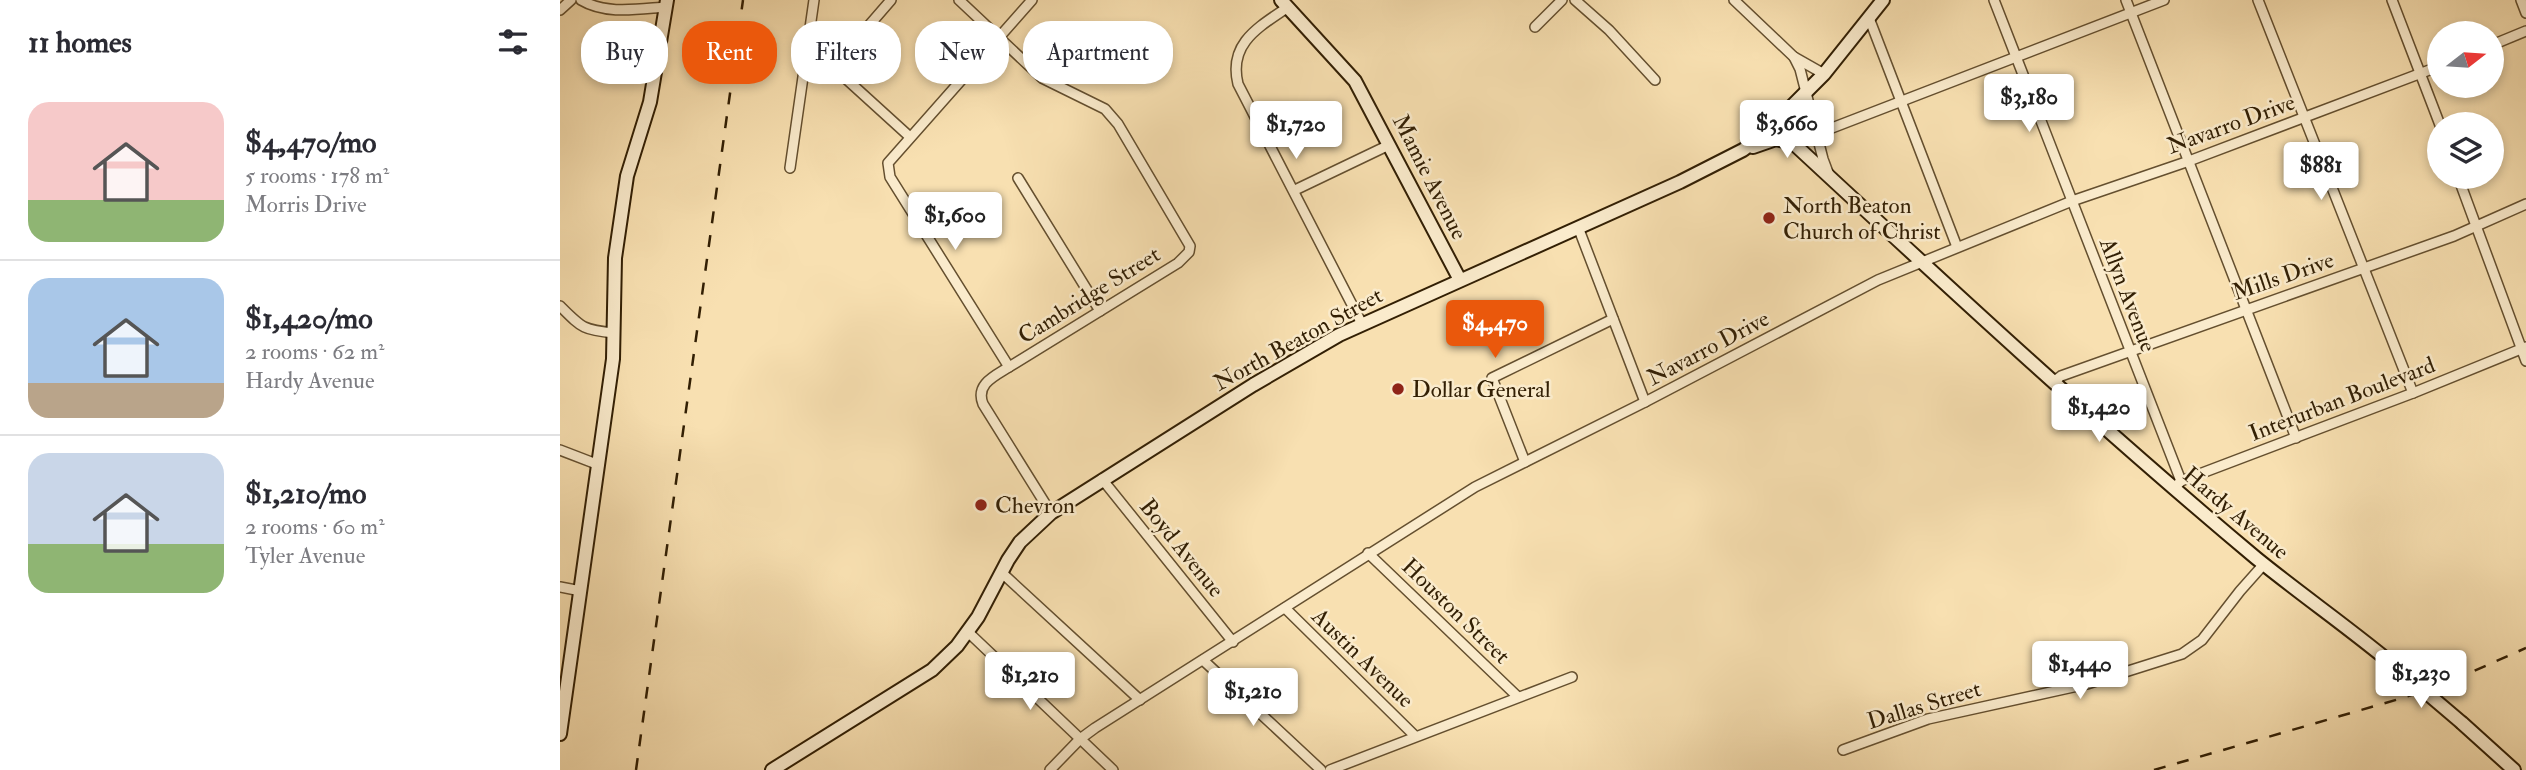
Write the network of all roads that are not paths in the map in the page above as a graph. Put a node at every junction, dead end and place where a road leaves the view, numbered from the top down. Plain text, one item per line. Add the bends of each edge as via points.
1 (571, 0) edge
2 (581, 0) edge
3 (814, 0) edge
4 (891, 0) edge
5 (959, 0) edge
6 (1032, 0) edge
7 (1562, 0) edge
8 (1575, 0) edge
9 (1734, 0) edge
10 (1883, 0) edge
11 (1994, 0) edge
12 (2126, 0) edge
13 (2164, 0) edge
14 (2258, 0) edge
15 (2392, 0) edge
16 (2521, 0) edge
17 (666, 4) edge
18 (1284, 4) edge
19 (560, 10) edge
20 (2131, 13) junction
21 (2526, 13) edge
22 (1869, 18) junction
23 (811, 21) edge
24 (873, 21) edge
25 (983, 21) edge
26 (1009, 26) edge
27 (1535, 26) dead end
28 (2526, 31) edge
29 (2504, 40) edge
30 (1009, 45) edge
31 (2015, 56) junction
32 (1794, 57) junction
33 (2427, 71) edge
34 (2421, 73) junction
35 (1824, 74) junction
36 (1655, 80) dead end
37 (802, 84) edge
38 (851, 84) edge
39 (957, 84) edge
40 (1807, 92) junction
41 (1900, 100) junction
42 (2435, 112) edge
43 (2304, 117) junction
44 (1816, 133) junction
45 (909, 137) junction
46 (1793, 143) junction
47 (1389, 145) junction
48 (1743, 150) junction
49 (2189, 161) junction
50 (790, 168) dead end
51 (1830, 176) junction
52 (1018, 178) dead end
53 (2462, 189) edge
54 (1295, 190) junction
55 (2072, 201) junction
56 (2526, 204) edge
57 (2475, 226) junction
58 (1578, 227) junction
59 (1957, 247) junction
60 (1922, 261) junction
61 (2363, 268) junction
62 (1460, 279) junction
63 (560, 306) edge
64 (2246, 309) junction
65 (1100, 311) junction
66 (1613, 319) junction
67 (1362, 324) junction
68 (614, 333) junction
69 (2524, 348) edge
70 (2129, 352) junction
71 (2526, 361) edge
72 (1009, 367) junction
73 (2053, 382) junction
74 (2413, 393) junction
75 (1645, 402) junction
76 (2296, 438) junction
77 (560, 450) edge
78 (1525, 462) junction
79 (599, 465) junction
80 (1102, 480) junction
81 (2178, 485) junction
82 (1051, 513) junction
83 (1368, 553) junction
84 (2264, 564) junction
85 (1001, 572) junction
86 (560, 587) edge
87 (581, 592) junction
88 (1284, 608) junction
89 (968, 632) junction
90 (1233, 642) junction
91 (1203, 660) junction
92 (1572, 677) dead end
93 (1518, 697) junction
94 (1140, 700) junction
95 (560, 734) edge
96 (1415, 736) junction
97 (1080, 739) junction
98 (1843, 750) dead end
99 (772, 770) edge
100 (1050, 770) edge
101 (1113, 770) edge
102 (1321, 770) edge
103 (1330, 770) edge
104 (2514, 770) edge

1 - 19 street
2 - 17 street via 619,10
3 - 23 street
4 - 24 street
5 - 25 street
6 - 26 street
7 - 27 street
8 - 36 street
9 - 32 street
10 - 22 street, North Beaton Street
11 - 31 street, Allyn Avenue
12 - 20 street
13 - 20 street
14 - 43 street
15 - 34 street
16 - 21 street
17 - 68 street via 650,102 627,176 615,258
18 - 47 street, Mamie Avenue via 1355,81
18 - 54 street via 1252,32 1234,70
20 - 31 street
20 - 49 street
22 - 35 street, North Beaton Street
22 - 41 street
28 - 29 street
30 - 65 street, Cambridge Street via 1042,78 1105,109 1190,246 1178,263
31 - 41 street
31 - 55 street, Allyn Avenue
32 - 35 street
32 - 40 street
33 - 34 street, Navarro Drive
34 - 42 street
34 - 43 street, Navarro Drive
35 - 40 street, North Beaton Street
37 - 50 street
38 - 45 street
39 - 45 street
40 - 44 street
40 - 48 street, North Beaton Street
41 - 44 street
41 - 59 street
43 - 49 street, Navarro Drive
43 - 61 street
44 - 46 street
44 - 51 street
45 - 72 street via 888,163 890,177
46 - 48 street via 1776,139
46 - 51 street, Hardy Avenue
47 - 54 street
47 - 62 street, Mamie Avenue
48 - 58 street, North Beaton Street
49 - 55 street, Navarro Drive
49 - 64 street
51 - 60 street, Hardy Avenue
52 - 65 street
53 - 57 street
54 - 67 street
55 - 59 street, Navarro Drive
55 - 70 street, Allyn Avenue
56 - 57 street, Mills Drive
57 - 61 street, Mills Drive
57 - 69 street
58 - 62 street, North Beaton Street
58 - 66 street
59 - 60 street, Navarro Drive
60 - 73 street, Hardy Avenue
60 - 75 street, Navarro Drive
61 - 64 street, Mills Drive
61 - 74 street
62 - 67 street, North Beaton Street
63 - 68 street via 582,328
64 - 70 street, Mills Drive
64 - 76 street
65 - 72 street, Cambridge Street
66 - 75 street
66 - 78 street via 1492,378
67 - 80 street, North Beaton Street via 1253,385
68 - 79 street
69 - 71 street
69 - 74 street, Interurban Boulevard
70 - 73 street, Mills Drive
70 - 81 street, Allyn Avenue
72 - 82 street, Cambridge Street via 985,383 980,397
73 - 81 street, Hardy Avenue
74 - 76 street, Interurban Boulevard
75 - 78 street, Navarro Drive
76 - 81 street, Interurban Boulevard
77 - 79 street
78 - 83 street, Navarro Drive
79 - 87 street
80 - 82 street, North Beaton Street
80 - 90 street, Boyd Avenue
81 - 84 street, Hardy Avenue
82 - 85 street, North Beaton Street via 1020,542
83 - 88 street, Navarro Drive
83 - 93 street, Houston Street
84 - 98 street, Dallas Street via 2202,640 2182,654 2087,684 1928,719
84 - 104 street, Hardy Avenue, bridge via 2370,645
85 - 89 street, North Beaton Street
85 - 94 street
86 - 87 street
87 - 95 street
88 - 90 street, Navarro Drive
88 - 96 street, Austin Avenue
89 - 97 street
89 - 99 street, North Beaton Street via 923,677
90 - 91 street, Navarro Drive
91 - 94 street, Navarro Drive
91 - 102 street
92 - 93 street
93 - 96 street
94 - 97 street, Navarro Drive
96 - 103 street
97 - 100 street, Navarro Drive
97 - 101 street

